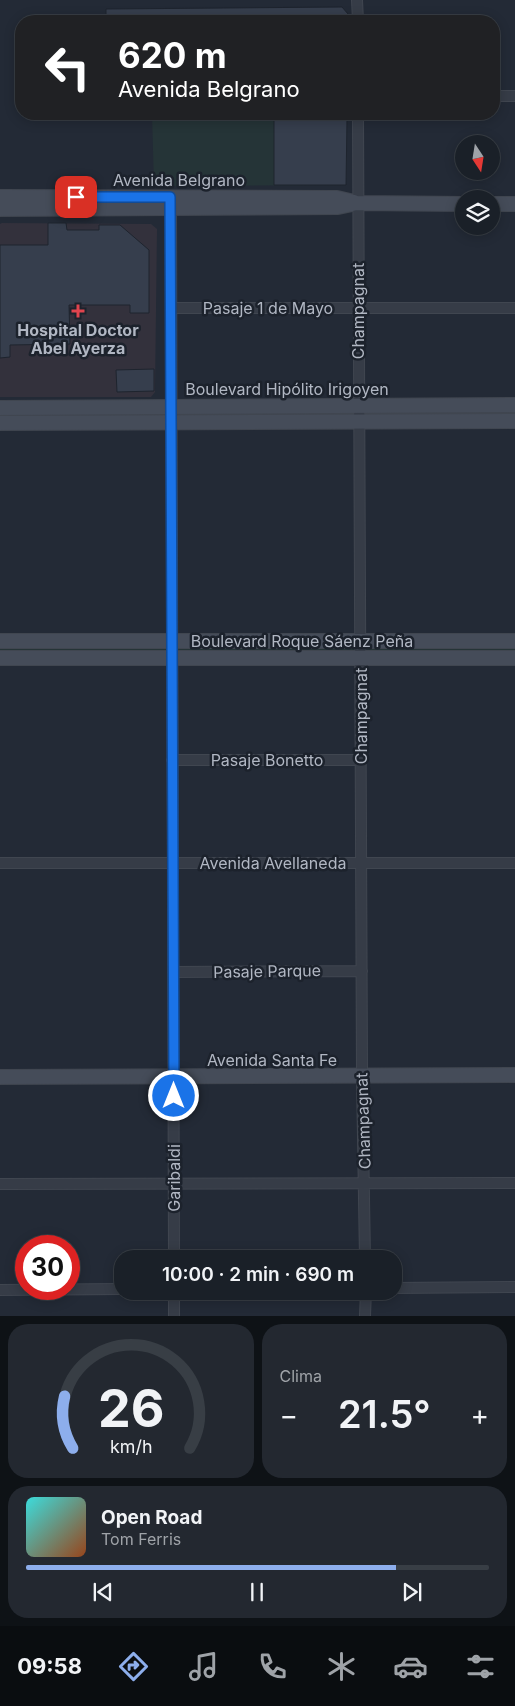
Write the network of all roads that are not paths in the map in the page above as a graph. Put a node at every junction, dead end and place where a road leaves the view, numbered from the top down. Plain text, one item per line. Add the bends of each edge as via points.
1 (357, 0) edge
2 (358, 15) edge
3 (500, 96) edge
4 (515, 96) edge
5 (358, 120) edge
6 (0, 197) edge
7 (171, 203) junction
8 (357, 203) junction
9 (455, 204) edge
10 (500, 204) edge
11 (515, 204) edge
12 (0, 209) edge
13 (171, 308) junction
14 (358, 308) junction
15 (515, 308) edge
16 (515, 405) edge
17 (357, 406) junction
18 (0, 408) edge
19 (171, 408) junction
20 (515, 421) edge
21 (358, 422) junction
22 (0, 423) edge
23 (171, 423) junction
24 (361, 640) junction
25 (0, 641) edge
26 (172, 641) junction
27 (515, 641) edge
28 (0, 658) edge
29 (361, 658) junction
30 (515, 658) edge
31 (172, 659) junction
32 (172, 760) junction
33 (361, 760) junction
34 (0, 863) edge
35 (173, 863) junction
36 (515, 863) edge
37 (361, 864) junction
38 (362, 970) junction
39 (173, 972) junction
40 (515, 1075) edge
41 (362, 1077) junction
42 (0, 1078) edge
43 (173, 1078) junction
44 (515, 1183) edge
45 (0, 1184) edge
46 (365, 1184) junction
47 (174, 1185) junction
48 (174, 1250) edge
49 (365, 1250) edge
50 (515, 1287) edge
51 (402, 1288) edge
52 (0, 1290) edge
53 (114, 1290) edge
54 (174, 1300) edge
55 (366, 1300) edge
56 (174, 1316) edge
57 (365, 1316) edge

1 - 2 street
3 - 4 street
5 - 8 street, Champagnat
6 - 7 street, Avenida Belgrano
7 - 8 street, Avenida Belgrano via 338,208
7 - 12 street, Avenida Belgrano
7 - 13 street, Garibaldi
8 - 9 street, Avenida Belgrano
8 - 14 street, Champagnat
10 - 11 street
13 - 14 street, Pasaje 1 de Mayo
13 - 19 street, Garibaldi
14 - 15 street, Pasaje 1 de Mayo
14 - 17 street, Champagnat
16 - 17 street, Boulevard Hipólito Irigoyen
17 - 19 street, Boulevard Hipólito Irigoyen
17 - 21 street, Champagnat
18 - 19 street, Boulevard Hipólito Irigoyen
19 - 23 street, Garibaldi
20 - 21 street, Boulevard Hipólito Irigoyen
21 - 23 street, Boulevard Hipólito Irigoyen
21 - 24 street, Champagnat
22 - 23 street, Boulevard Hipólito Irigoyen
23 - 26 street, Garibaldi
24 - 26 street, Boulevard Roque Sáenz Peña
24 - 27 street, Boulevard Roque Sáenz Peña
24 - 29 street, Champagnat
25 - 26 street, Boulevard Roque Sáenz Peña
26 - 31 street, Garibaldi
28 - 31 street, Boulevard Roque Sáenz Peña
29 - 30 street, Boulevard Roque Sáenz Peña
29 - 31 street, Boulevard Roque Sáenz Peña
29 - 33 street, Champagnat
31 - 32 street, Garibaldi
32 - 33 street, Pasaje Bonetto
32 - 35 street, Garibaldi
33 - 37 street, Champagnat
34 - 35 street, Avenida Avellaneda
35 - 37 street, Avenida Avellaneda
35 - 39 street, Garibaldi
36 - 37 street, Avenida Avellaneda
37 - 38 street, Champagnat
38 - 39 street, Pasaje Parque
38 - 41 street, Champagnat
39 - 43 street, Garibaldi
40 - 41 street, Avenida Santa Fe
41 - 43 street, Avenida Santa Fe
41 - 46 street, Champagnat
42 - 43 street, Avenida Santa Fe
43 - 47 street, Garibaldi
44 - 46 street
45 - 47 street
46 - 47 street
46 - 49 street, Champagnat
47 - 48 street, Garibaldi
50 - 51 street
52 - 53 street
54 - 56 street
55 - 57 street

